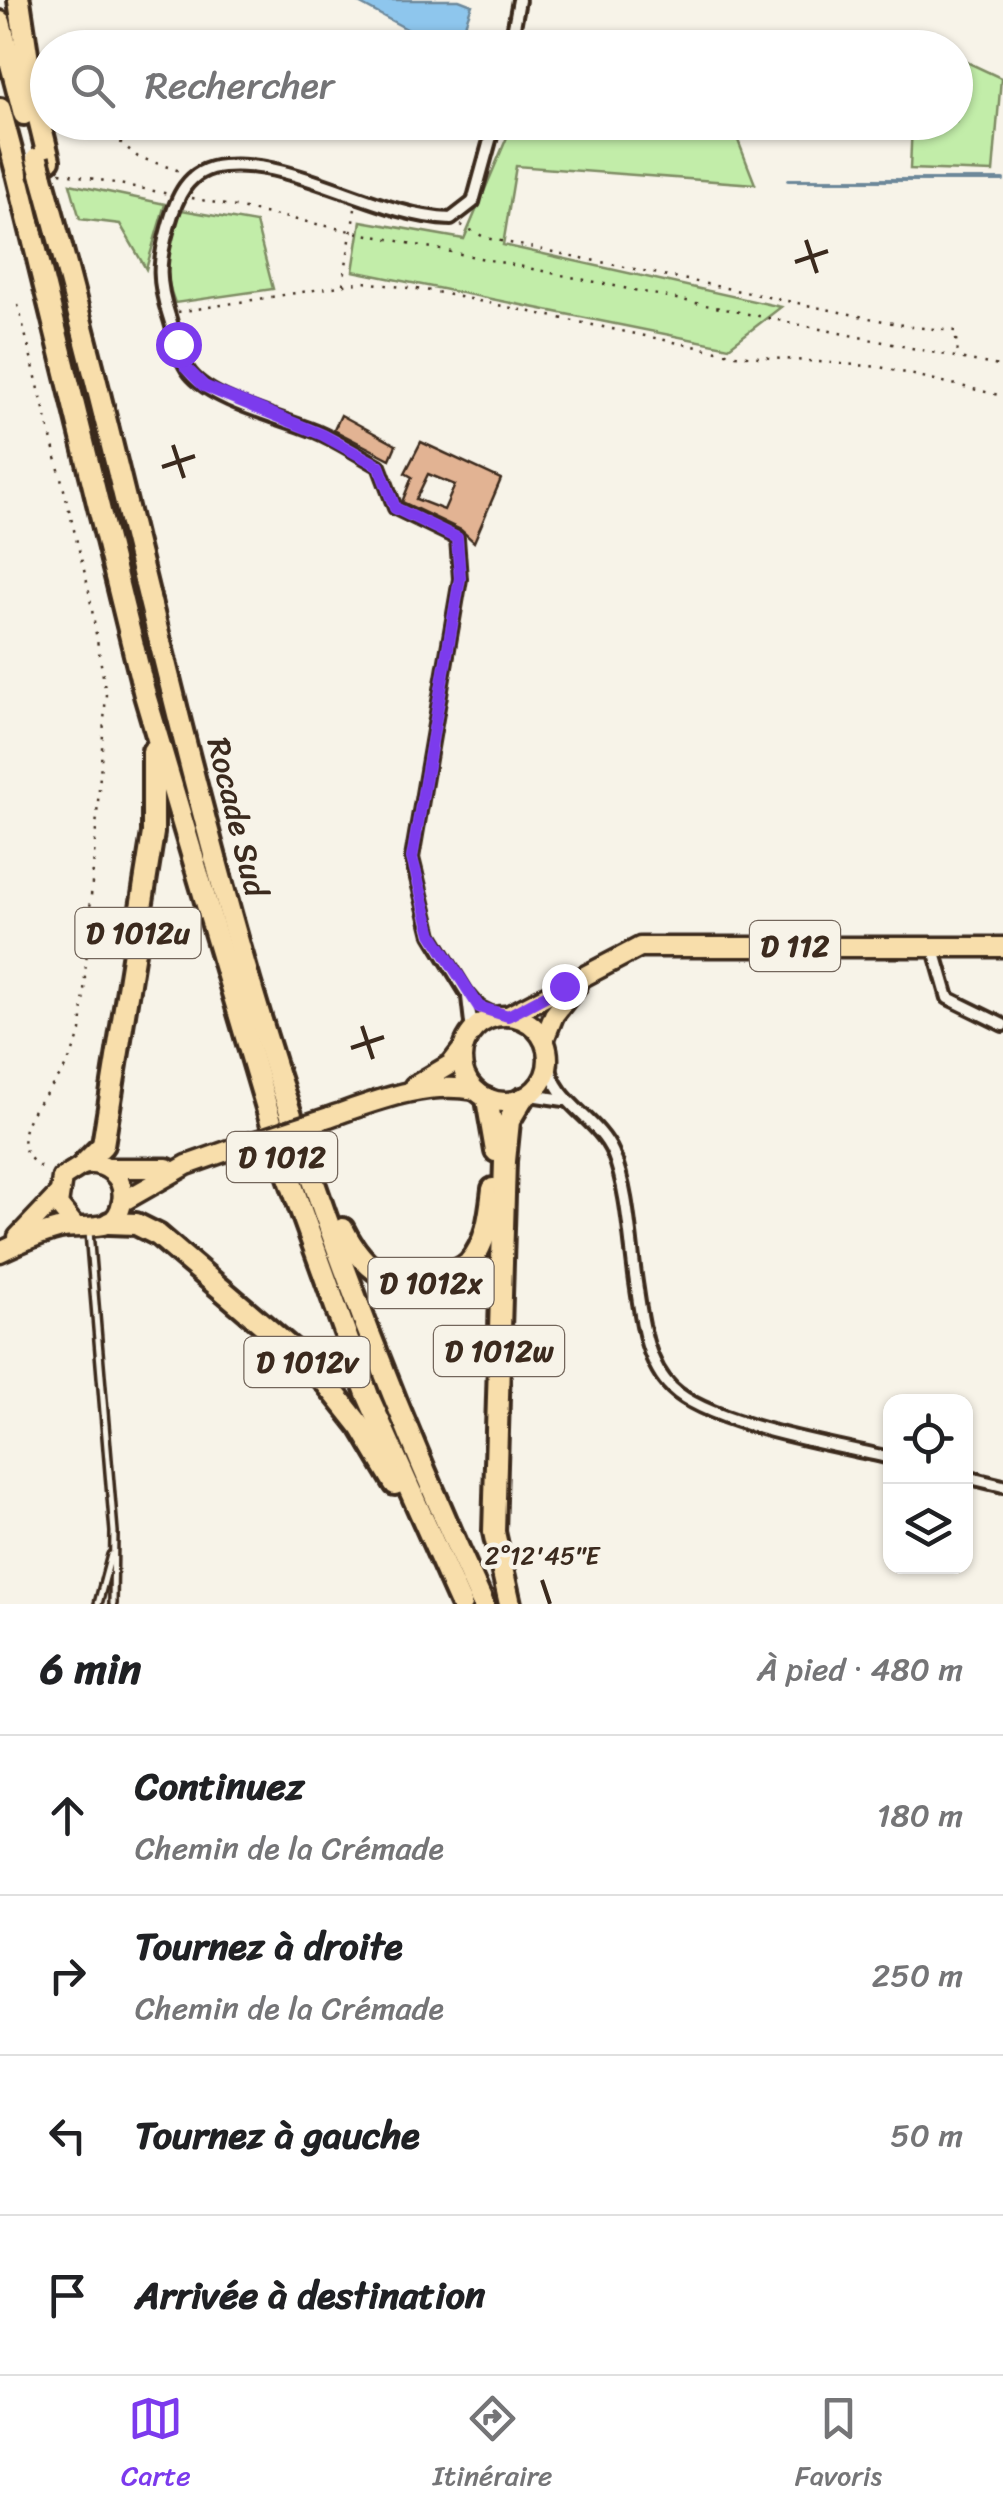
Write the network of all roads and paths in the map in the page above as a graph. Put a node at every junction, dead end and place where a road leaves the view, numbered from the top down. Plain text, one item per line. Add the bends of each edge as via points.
1 (20, 0) edge
2 (520, 0) edge
3 (0, 22) edge
4 (514, 30) edge
5 (30, 72) edge
6 (0, 108) edge
7 (30, 119) edge
8 (36, 140) edge
9 (40, 140) edge
10 (490, 140) edge
11 (120, 142) dead end
12 (45, 168) junction
13 (195, 176) junction
14 (177, 195) junction
15 (357, 200) junction
16 (451, 219) junction
17 (349, 231) junction
18 (343, 286) junction
19 (18, 305) dead end
20 (169, 315) junction
21 (959, 358) junction
22 (1003, 367) edge
23 (1003, 396) edge
24 (146, 695) junction
25 (932, 946) junction
26 (1003, 947) edge
27 (592, 970) junction
28 (466, 992) junction
29 (503, 1016) junction
30 (1003, 1025) edge
31 (468, 1040) junction
32 (544, 1040) junction
33 (548, 1062) junction
34 (401, 1093) junction
35 (481, 1095) junction
36 (526, 1097) junction
37 (565, 1100) junction
38 (84, 1164) junction
39 (187, 1164) junction
40 (308, 1164) junction
41 (108, 1168) junction
42 (59, 1187) junction
43 (122, 1202) junction
44 (91, 1226) junction
45 (1, 1251) edge
46 (883, 1456) edge
47 (973, 1479) edge
48 (1003, 1486) edge
49 (114, 1532) junction
50 (444, 1567) junction
51 (98, 1604) edge
52 (113, 1604) edge
53 (460, 1604) edge
54 (483, 1604) edge
55 (510, 1604) edge

1 - 5 highway
2 - 4 street
3 - 7 highway
6 - 24 highway, Rocade Sud / D 1012
8 - 12 highway
9 - 12 highway
10 - 16 street via 473,202
11 - 13 path via 138,157
12 - 14 path
12 - 40 highway, Rocade Sud via 234,928
13 - 14 street
13 - 15 street via 223,166 256,167
14 - 17 path
14 - 20 street via 157,270
15 - 16 street
15 - 17 path
16 - 21 path via 486,238 955,331
17 - 18 path
17 - 21 path
18 - 20 path
18 - 23 path via 364,282 431,292 678,345 863,365
19 - 42 path via 88,586 106,694 81,1031 71,1059 24,1118 21,1136 26,1153
20 - 28 street via 196,380 379,466 395,508 457,538 460,578 412,858 432,934
21 - 22 path
24 - 38 highway, D 1012u via 154,833 103,1145
24 - 50 highway, Rocade Sud / D 1012 via 280,1152 368,1396
25 - 26 main road, D 112
25 - 27 main road, D 112 via 640,946
25 - 30 street via 948,998
27 - 29 main road, D 112
27 - 32 main road, D 112 via 563,1002
28 - 29 street via 479,1007
28 - 31 street
29 - 31 main road
29 - 32 main road via 529,1023
31 - 34 main road via 442,1071
31 - 35 main road via 463,1070
32 - 33 main road
33 - 36 main road
33 - 37 street
34 - 35 main road via 450,1088
34 - 39 main road, bridge
35 - 36 main road
35 - 40 highway, D 1012x via 496,1158 489,1222 467,1265 429,1284 402,1285 376,1273 354,1251
36 - 37 street
36 - 55 highway, D 1012w via 509,1121 505,1161 494,1467 494,1532
37 - 46 street via 589,1116 613,1153 642,1325 656,1366 673,1389 699,1406 752,1424
38 - 41 main road
38 - 42 main road
39 - 41 main road via 140,1172
39 - 43 main road
40 - 54 highway, Rocade Sud / D 1012 via 404,1430
41 - 43 main road via 122,1187
42 - 44 main road via 62,1214
42 - 45 main road via 37,1222
43 - 44 main road
44 - 45 main road
44 - 49 lane
44 - 50 highway, D 1012v via 136,1224 158,1235 316,1370 361,1427
47 - 48 street
49 - 51 lane
49 - 52 lane
50 - 53 highway, Rocade Sud / D 1012

